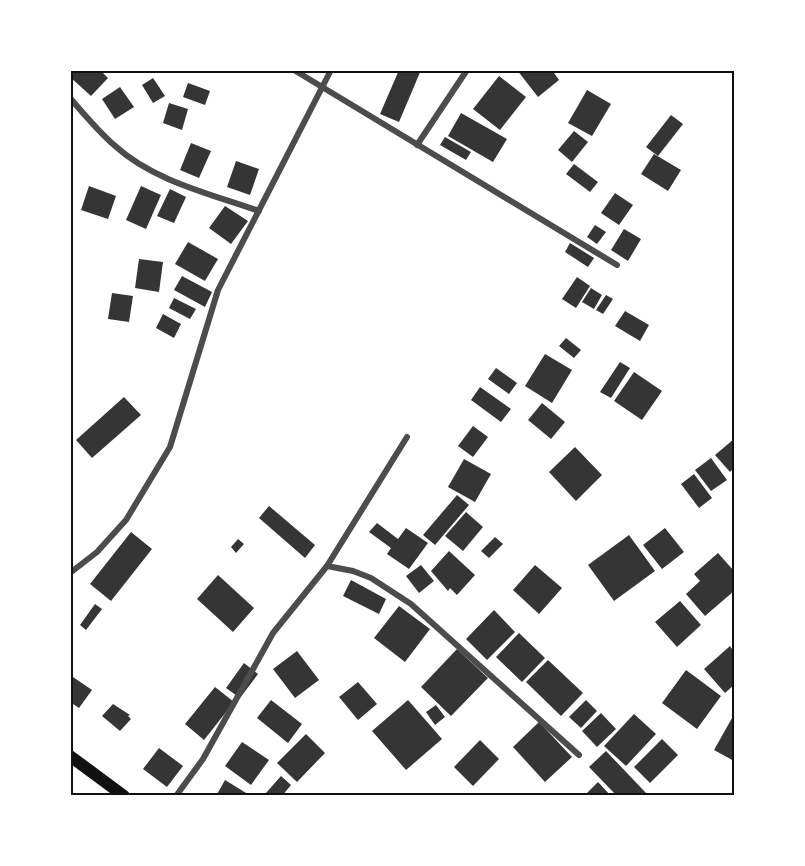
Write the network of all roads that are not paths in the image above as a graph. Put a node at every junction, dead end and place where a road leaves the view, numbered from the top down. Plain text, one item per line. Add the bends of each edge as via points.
1 (294, 70) edge
2 (331, 70) edge
3 (467, 70) edge
4 (323, 90) junction
5 (70, 98) edge
6 (417, 146) junction
7 (259, 211) junction
8 (617, 265) dead end
9 (407, 437) dead end
10 (327, 566) junction
11 (70, 573) edge
12 (579, 755) dead end
13 (70, 756) edge
14 (124, 795) edge
15 (176, 795) edge

1 - 4 street
2 - 4 street
3 - 6 street
4 - 6 street
4 - 7 street
5 - 7 street via 114,146 140,164 179,183
6 - 8 street
7 - 11 street via 218,290 170,447 126,520 97,552
9 - 10 street
10 - 12 street via 371,578 411,604
10 - 15 street via 273,633 203,759
13 - 14 main road

